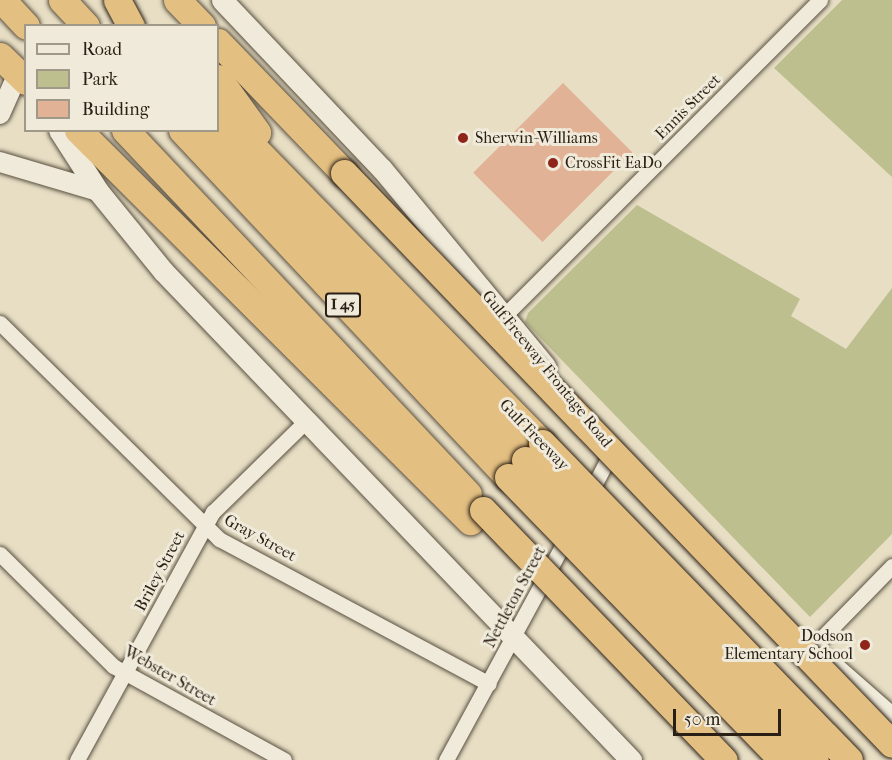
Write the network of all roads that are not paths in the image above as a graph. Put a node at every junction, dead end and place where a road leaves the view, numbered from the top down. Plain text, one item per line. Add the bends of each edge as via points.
1 (62, 0) edge
2 (115, 0) edge
3 (165, 0) edge
4 (177, 0) edge
5 (222, 0) edge
6 (820, 0) edge
7 (84, 24) edge
8 (130, 24) edge
9 (134, 24) edge
10 (180, 24) edge
11 (200, 24) edge
12 (219, 43) edge
13 (0, 58) edge
14 (219, 79) edge
15 (22, 84) edge
16 (219, 112) edge
17 (0, 114) edge
18 (60, 132) edge
19 (80, 132) edge
20 (127, 132) edge
21 (184, 132) edge
22 (211, 132) edge
23 (0, 162) edge
24 (98, 191) junction
25 (299, 192) junction
26 (504, 316) junction
27 (0, 323) edge
28 (305, 422) junction
29 (613, 449) junction
30 (525, 460) junction
31 (477, 515) junction
32 (204, 526) junction
33 (0, 554) edge
34 (892, 566) edge
35 (513, 638) junction
36 (811, 649) junction
37 (125, 673) junction
38 (489, 684) junction
39 (892, 718) edge
40 (892, 744) edge
41 (77, 760) edge
42 (284, 760) edge
43 (446, 760) edge
44 (631, 760) edge
45 (718, 760) edge
46 (723, 760) edge
47 (782, 760) edge
48 (815, 760) edge
49 (849, 760) edge

1 - 7 highway
2 - 8 highway, bridge
2 - 9 highway
3 - 10 highway
4 - 11 highway
5 - 26 main road, Gulf Freeway Frontage Road via 382,170
6 - 26 street, Ennis Street
12 - 40 highway, bridge
13 - 15 highway
14 - 25 highway
15 - 17 street
16 - 25 highway, Gulf Freeway / I 45
18 - 24 main road
19 - 31 highway
20 - 31 highway
21 - 30 highway, Gulf Freeway / I 45
22 - 30 highway, Gulf Freeway / I 45
23 - 24 street
24 - 28 main road via 163,271
25 - 30 highway, Gulf Freeway / I 45
26 - 29 main road, Gulf Freeway Frontage Road
27 - 32 street, Gray Street
28 - 32 street, Briley Street
28 - 35 main road
29 - 35 street, Nettleton Street
29 - 36 main road, Gulf Freeway Frontage Road
30 - 47 highway, Gulf Freeway / I 45, bridge
30 - 48 highway, Gulf Freeway / I 45, bridge
30 - 49 highway, Gulf Freeway / I 45, bridge
31 - 45 highway
31 - 46 highway, bridge
32 - 37 street, Briley Street
32 - 38 street, Gray Street via 219,539
33 - 37 street, Webster Street
34 - 36 street
35 - 38 street, Nettleton Street
35 - 44 main road
36 - 39 main road, Gulf Freeway Frontage Road
37 - 41 street, Briley Street
37 - 42 street, Webster Street
38 - 43 street, Nettleton Street

